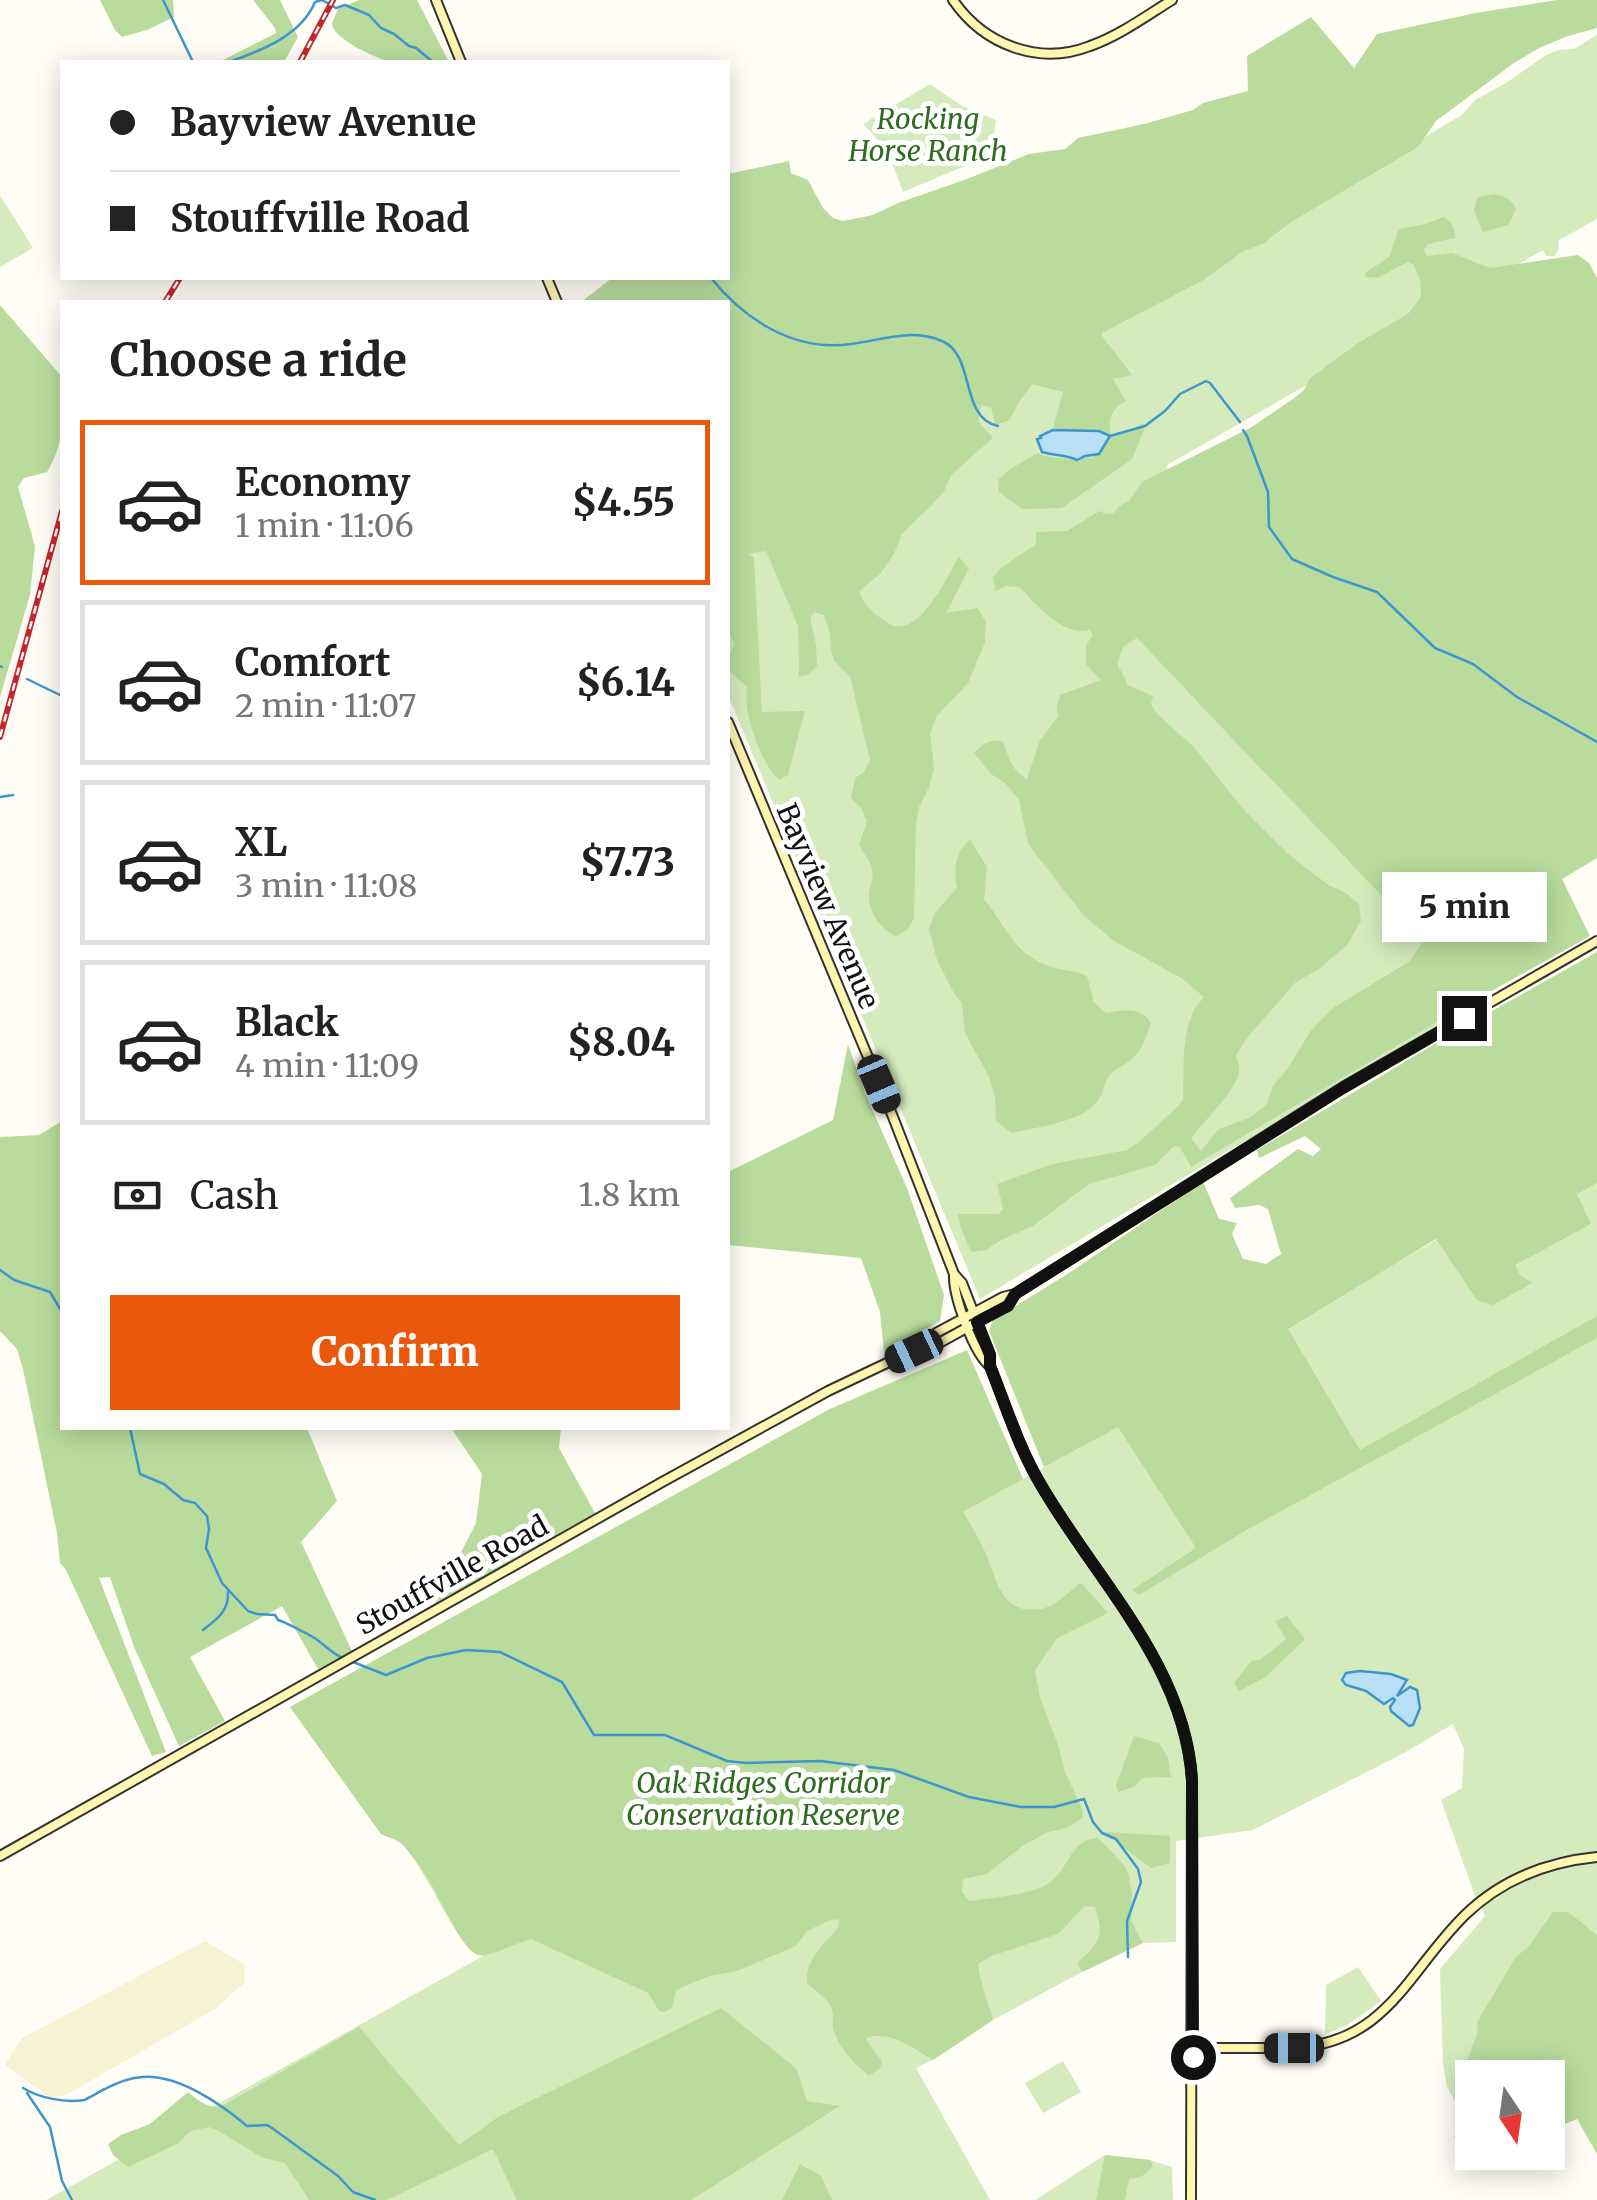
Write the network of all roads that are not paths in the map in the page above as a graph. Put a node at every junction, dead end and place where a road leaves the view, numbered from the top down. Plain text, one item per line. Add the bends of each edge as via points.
1 (436, 0) edge
2 (953, 0) edge
3 (1172, 0) edge
4 (459, 60) edge
5 (730, 727) edge
6 (1597, 941) edge
7 (971, 1320) junction
8 (0, 1856) edge
9 (1597, 1857) edge
10 (1193, 2048) junction
11 (1192, 2200) edge

1 - 4 main road
2 - 3 main road via 994,39 1046,54 1093,46
5 - 7 main road, Bayview Avenue via 962,1283
6 - 7 main road, Stouffville Road via 1343,1088 1015,1294 1008,1306
7 - 8 main road, Stouffville Road via 941,1342 828,1391 664,1481
7 - 10 main road, Bayview Avenue via 1041,1486 1141,1634 1182,1724 1192,1780
9 - 10 main road via 1538,1868 1508,1883 1466,1914 1391,2005 1339,2040 1310,2047
10 - 11 main road, Bayview Avenue

